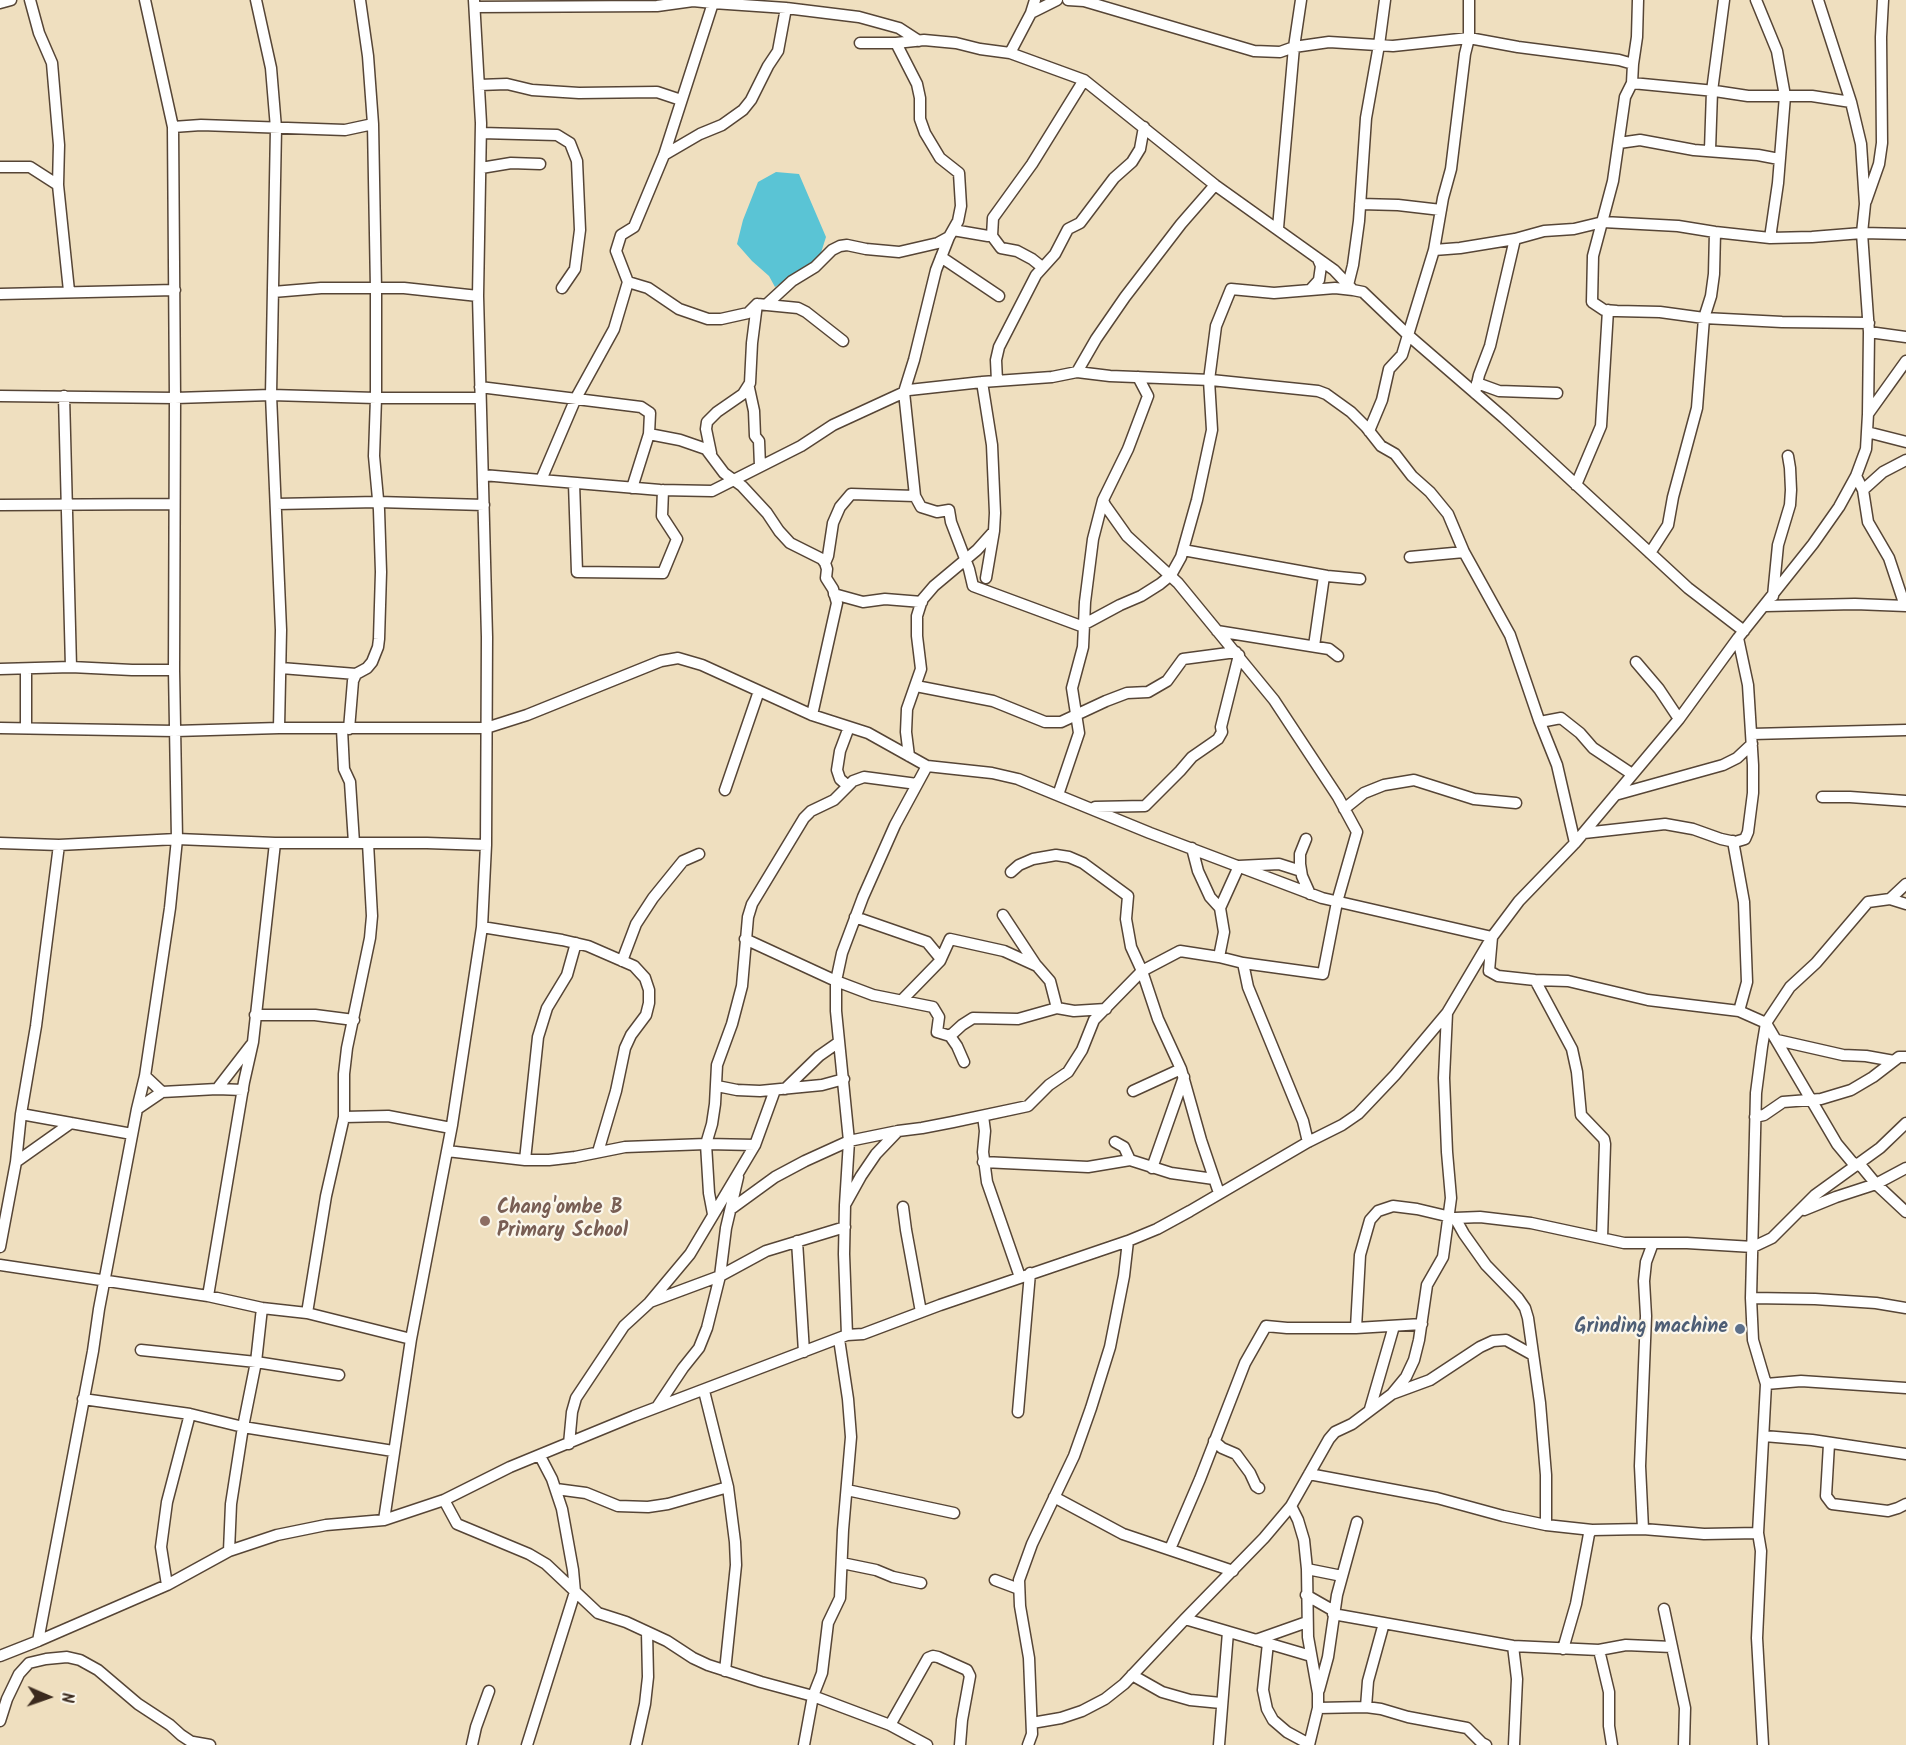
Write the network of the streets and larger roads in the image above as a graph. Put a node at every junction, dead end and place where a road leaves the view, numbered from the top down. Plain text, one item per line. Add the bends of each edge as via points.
1 (11, 0) edge
2 (30, 0) edge
3 (145, 0) edge
4 (256, 0) edge
5 (360, 0) edge
6 (1035, 0) edge
7 (1057, 0) edge
8 (1068, 0) edge
9 (1300, 0) edge
10 (1385, 0) edge
11 (1469, 0) edge
12 (1638, 0) edge
13 (1724, 0) edge
14 (1756, 0) edge
15 (1818, 0) edge
16 (1883, 0) edge
17 (712, 1) edge
18 (0, 3) edge
19 (474, 4) edge
20 (786, 8) junction
21 (1031, 13) junction
22 (1469, 38) junction
23 (919, 40) junction
24 (860, 43) dead end
25 (896, 43) junction
26 (1379, 45) junction
27 (1294, 47) junction
28 (1010, 53) junction
29 (1633, 64) junction
30 (1084, 80) junction
31 (1632, 83) junction
32 (479, 85) junction
33 (1712, 91) junction
34 (1785, 96) junction
35 (681, 100) junction
36 (1851, 102) junction
37 (373, 124) junction
38 (173, 127) junction
39 (276, 128) junction
40 (1144, 128) junction
41 (481, 133) junction
42 (1619, 143) junction
43 (1710, 150) junction
44 (664, 155) junction
45 (1779, 159) junction
46 (540, 164) dead end
47 (0, 166) edge
48 (481, 168) junction
49 (1215, 184) junction
50 (58, 185) junction
51 (1360, 204) junction
52 (1865, 204) junction
53 (1441, 210) junction
54 (1603, 222) junction
55 (1278, 228) junction
56 (1715, 232) junction
57 (951, 233) junction
58 (1862, 233) junction
59 (1906, 234) edge
60 (992, 236) junction
61 (1770, 238) junction
62 (1515, 239) junction
63 (1434, 250) junction
64 (941, 257) junction
65 (1318, 258) junction
66 (1042, 267) junction
67 (628, 282) junction
68 (1351, 287) junction
69 (562, 288) dead end
70 (375, 289) junction
71 (175, 290) junction
72 (1310, 290) junction
73 (69, 291) junction
74 (273, 292) junction
75 (0, 294) edge
76 (999, 296) dead end
77 (478, 297) junction
78 (762, 304) junction
79 (1608, 310) junction
80 (1704, 318) junction
81 (1869, 327) junction
82 (1408, 335) junction
83 (1906, 337) edge
84 (843, 341) dead end
85 (1906, 361) edge
86 (1077, 372) junction
87 (1138, 377) junction
88 (1209, 380) junction
89 (997, 381) junction
90 (982, 382) junction
91 (749, 388) junction
92 (1476, 388) junction
93 (904, 392) junction
94 (480, 393) junction
95 (1557, 393) dead end
96 (271, 395) junction
97 (0, 396) edge
98 (64, 396) junction
99 (175, 398) junction
100 (376, 398) junction
101 (576, 398) junction
102 (1868, 414) junction
103 (1369, 431) junction
104 (1867, 432) junction
105 (649, 434) junction
106 (1906, 442) edge
107 (712, 456) junction
108 (1788, 456) dead end
109 (1906, 460) edge
110 (760, 466) junction
111 (483, 475) junction
112 (1856, 476) junction
113 (542, 480) junction
114 (734, 480) junction
115 (574, 483) junction
116 (1576, 485) junction
117 (632, 488) junction
118 (663, 490) junction
119 (1863, 490) junction
120 (915, 496) junction
121 (1103, 500) junction
122 (378, 502) junction
123 (174, 504) junction
124 (276, 504) junction
125 (0, 505) edge
126 (66, 505) junction
127 (484, 505) junction
128 (994, 531) junction
129 (1183, 550) junction
130 (1464, 552) junction
131 (1650, 553) junction
132 (1410, 557) dead end
133 (965, 560) junction
134 (825, 563) junction
135 (1171, 575) junction
136 (1324, 576) junction
137 (986, 578) dead end
138 (1360, 579) dead end
139 (834, 594) junction
140 (1773, 597) junction
141 (921, 602) junction
142 (1765, 606) junction
143 (1905, 606) edge
144 (1084, 625) junction
145 (1217, 631) junction
146 (1741, 634) junction
147 (1314, 646) junction
148 (1237, 654) junction
149 (1338, 656) dead end
150 (1636, 662) dead end
151 (71, 667) junction
152 (281, 668) junction
153 (0, 669) edge
154 (26, 669) junction
155 (174, 669) junction
156 (356, 674) junction
157 (916, 686) junction
158 (759, 691) junction
159 (1076, 714) junction
160 (812, 715) junction
161 (1679, 719) junction
162 (1540, 722) junction
163 (849, 727) junction
164 (0, 728) edge
165 (26, 728) junction
166 (279, 728) junction
167 (486, 728) junction
168 (346, 729) junction
169 (1906, 730) edge
170 (175, 731) junction
171 (1752, 739) junction
172 (909, 756) junction
173 (927, 766) junction
174 (1632, 774) junction
175 (917, 784) junction
176 (848, 786) junction
177 (725, 790) dead end
178 (1058, 795) junction
179 (1615, 795) junction
180 (1822, 797) dead end
181 (1906, 801) edge
182 (1516, 802) dead end
183 (1089, 807) junction
184 (1344, 809) junction
185 (1584, 833) junction
186 (177, 839) junction
187 (1306, 839) dead end
188 (1733, 841) junction
189 (0, 843) edge
190 (275, 843) junction
191 (354, 843) junction
192 (368, 843) junction
193 (1575, 843) junction
194 (59, 845) junction
195 (486, 845) junction
196 (1192, 848) junction
197 (699, 854) dead end
198 (1239, 866) junction
199 (1301, 871) junction
200 (1011, 872) dead end
201 (1906, 884) edge
202 (1310, 894) junction
203 (1890, 899) junction
204 (1337, 902) junction
205 (1906, 904) edge
206 (1220, 908) junction
207 (1004, 915) dead end
208 (855, 917) junction
209 (482, 927) junction
210 (1492, 938) junction
211 (745, 939) junction
212 (576, 943) junction
213 (1219, 957) junction
214 (941, 959) junction
215 (622, 961) junction
216 (1243, 963) junction
217 (1036, 966) junction
218 (1142, 970) junction
219 (1535, 980) junction
220 (836, 981) junction
221 (902, 1000) junction
222 (1057, 1008) junction
223 (1106, 1009) junction
224 (1740, 1011) junction
225 (1447, 1013) junction
226 (255, 1015) junction
227 (354, 1020) junction
228 (1766, 1023) junction
229 (950, 1035) junction
230 (1777, 1040) junction
231 (253, 1042) junction
232 (839, 1042) junction
233 (1906, 1057) edge
234 (1894, 1061) junction
235 (964, 1062) dead end
236 (1182, 1073) junction
237 (145, 1076) junction
238 (844, 1079) junction
239 (717, 1086) junction
240 (217, 1089) junction
241 (780, 1089) junction
242 (243, 1090) junction
243 (162, 1092) junction
244 (1133, 1092) dead end
245 (1813, 1101) junction
246 (136, 1109) junction
247 (21, 1114) junction
248 (983, 1116) junction
249 (344, 1117) junction
250 (1755, 1117) junction
251 (71, 1123) junction
252 (1906, 1123) edge
253 (451, 1128) junction
254 (898, 1131) junction
255 (132, 1134) junction
256 (849, 1141) junction
257 (1115, 1142) dead end
258 (1308, 1142) junction
259 (706, 1144) junction
260 (755, 1145) junction
261 (447, 1151) junction
262 (598, 1152) junction
263 (525, 1160) junction
264 (1130, 1160) junction
265 (16, 1162) junction
266 (983, 1162) junction
267 (1857, 1166) junction
268 (1152, 1168) junction
269 (1906, 1168) edge
270 (739, 1171) junction
271 (1214, 1179) junction
272 (1875, 1184) junction
273 (1220, 1193) junction
274 (845, 1205) junction
275 (903, 1208) dead end
276 (731, 1209) junction
277 (1798, 1212) junction
278 (1906, 1212) edge
279 (713, 1214) junction
280 (1452, 1217) junction
281 (845, 1227) junction
282 (1602, 1238) junction
283 (797, 1241) junction
284 (1128, 1241) junction
285 (1653, 1243) junction
286 (0, 1247) edge
287 (1753, 1247) junction
288 (0, 1265) edge
289 (1025, 1275) junction
290 (720, 1276) junction
291 (105, 1280) junction
292 (208, 1296) junction
293 (1750, 1298) junction
294 (649, 1303) junction
295 (262, 1308) junction
296 (1906, 1308) edge
297 (921, 1312) junction
298 (307, 1313) junction
299 (1422, 1324) junction
300 (1394, 1326) junction
301 (1356, 1328) junction
302 (843, 1337) junction
303 (411, 1339) junction
304 (141, 1350) dead end
305 (804, 1352) junction
306 (1533, 1355) junction
307 (256, 1362) junction
308 (339, 1375) dead end
309 (1766, 1384) junction
310 (1906, 1389) edge
311 (704, 1390) junction
312 (1392, 1394) junction
313 (83, 1399) junction
314 (657, 1407) junction
315 (1370, 1410) junction
316 (1018, 1412) dead end
317 (190, 1414) junction
318 (243, 1427) junction
319 (1764, 1436) junction
320 (1214, 1441) junction
321 (570, 1444) junction
322 (1829, 1444) junction
323 (393, 1451) junction
324 (1906, 1454) edge
325 (540, 1456) junction
326 (1309, 1474) junction
327 (728, 1487) junction
328 (1259, 1488) dead end
329 (556, 1489) junction
330 (847, 1490) junction
331 (1054, 1497) junction
332 (444, 1500) junction
333 (1906, 1504) edge
334 (1291, 1506) junction
335 (954, 1513) dead end
336 (384, 1520) junction
337 (1357, 1522) dead end
338 (1546, 1525) junction
339 (1643, 1529) junction
340 (1592, 1530) junction
341 (1758, 1533) junction
342 (1170, 1549) junction
343 (229, 1551) junction
344 (842, 1563) junction
345 (1307, 1569) junction
346 (1233, 1571) junction
347 (1342, 1576) junction
348 (995, 1580) dead end
349 (921, 1583) dead end
350 (167, 1585) junction
351 (1018, 1589) junction
352 (575, 1592) junction
353 (1306, 1595) junction
354 (1664, 1609) dead end
355 (1334, 1612) junction
356 (1185, 1618) junction
357 (1307, 1623) junction
358 (1384, 1623) junction
359 (647, 1632) junction
360 (1228, 1632) junction
361 (1256, 1640) junction
362 (38, 1641) junction
363 (1268, 1644) junction
364 (1514, 1646) junction
365 (1672, 1647) junction
366 (1563, 1649) junction
367 (1599, 1650) junction
368 (0, 1656) edge
369 (1311, 1656) junction
370 (724, 1671) junction
371 (1132, 1675) junction
372 (489, 1690) dead end
373 (1318, 1693) junction
374 (813, 1696) junction
375 (1221, 1703) junction
376 (1366, 1707) junction
377 (1318, 1708) junction
378 (0, 1721) edge
379 (1032, 1723) junction
380 (890, 1725) junction
381 (195, 1744) edge
382 (210, 1745) edge
383 (472, 1745) edge
384 (526, 1745) edge
385 (636, 1745) edge
386 (804, 1745) edge
387 (927, 1745) edge
388 (960, 1745) edge
389 (1028, 1745) edge
390 (1219, 1745) edge
391 (1309, 1745) edge
392 (1486, 1745) edge
393 (1514, 1745) edge
394 (1612, 1745) edge
395 (1684, 1745) edge
396 (1763, 1745) edge

1 - 18 street
2 - 50 street via 52,63
3 - 38 street
4 - 39 street via 271,68
5 - 37 street
6 - 21 street
7 - 21 street
8 - 27 street via 1254,51 1280,52
9 - 27 street
10 - 26 street
11 - 22 street
12 - 29 street
13 - 33 street
14 - 34 street via 1777,51
15 - 36 street
16 - 52 street via 1882,143 1880,164
17 - 19 street via 657,6
17 - 20 street
17 - 35 street
19 - 32 street
20 - 23 street via 859,16 899,28
20 - 44 street via 778,51 744,110
21 - 28 street
22 - 26 street
22 - 29 street
22 - 53 street via 1451,169
23 - 25 street
23 - 28 street
24 - 25 street
25 - 57 street via 917,84 925,133 940,159 959,173 961,206
26 - 27 street via 1329,42
26 - 51 street via 1366,118
27 - 55 street
28 - 30 street
29 - 31 street
30 - 40 street
30 - 60 street via 993,218
31 - 33 street
31 - 42 street via 1625,97
32 - 35 street via 507,84 579,93 657,92
32 - 41 street
33 - 34 street
33 - 43 street
34 - 36 street
34 - 45 street
35 - 44 street
36 - 52 street via 1861,144
37 - 39 street via 345,130
37 - 70 street
38 - 39 street
38 - 71 street
39 - 74 street
40 - 49 street
40 - 66 street via 1140,149 1132,162 1114,178 1080,223 1068,229 1056,254
41 - 48 street
41 - 69 street via 557,135 570,143 577,161 580,230 575,269
42 - 43 street via 1640,140
42 - 54 street
43 - 45 street
44 - 67 street via 633,227 621,235 616,251
45 - 61 street
46 - 48 street
47 - 50 street via 30,167
48 - 77 street
49 - 55 street
49 - 86 street via 1125,297
50 - 73 street
51 - 53 street
51 - 68 street
52 - 58 street
53 - 63 street
54 - 56 street
54 - 62 street
54 - 79 street via 1593,256 1592,302
55 - 65 street
56 - 61 street
56 - 80 street via 1714,274
57 - 60 street
57 - 64 street
57 - 78 street via 938,243 899,252 840,246
58 - 59 street
58 - 61 street
58 - 81 street
60 - 66 street via 1001,248 1017,250
62 - 63 street
62 - 92 street
63 - 82 street
64 - 76 street
64 - 93 street
65 - 68 street
65 - 72 street via 1319,280
66 - 89 street via 999,347
67 - 78 street via 648,288 679,309 708,319 748,312
67 - 101 street via 614,329
68 - 72 street
68 - 82 street via 1363,292
70 - 74 street
70 - 77 street via 404,288
70 - 100 street
71 - 73 street
71 - 99 street
72 - 88 street via 1274,293 1231,289 1216,326
73 - 75 street
74 - 96 street
77 - 94 street
78 - 84 street via 790,306 806,312
78 - 91 street
79 - 80 street
79 - 116 street via 1601,426
80 - 81 street
80 - 131 street via 1697,408 1668,525
81 - 83 street
81 - 102 street
82 - 92 street
82 - 103 street via 1402,355 1389,369
85 - 102 street
86 - 87 street
86 - 89 street
87 - 88 street
87 - 121 street via 1148,396
88 - 103 street via 1318,391 1351,412
88 - 129 street via 1212,430
89 - 90 street
90 - 93 street
90 - 128 street via 994,470
91 - 107 street via 707,422
91 - 110 street
92 - 95 street
92 - 116 street
93 - 110 street via 833,425
93 - 120 street
94 - 100 street
94 - 101 street
94 - 111 street
96 - 99 street
96 - 100 street
96 - 124 street
97 - 98 street
98 - 99 street
98 - 126 street
99 - 123 street
100 - 122 street via 374,456
101 - 105 street via 641,406 650,413
101 - 113 street
102 - 104 street
103 - 130 street via 1438,500
104 - 106 street
104 - 112 street
105 - 107 street via 695,444
105 - 117 street
107 - 114 street
108 - 140 street via 1790,506 1778,545
109 - 119 street via 1883,472
110 - 114 street
111 - 113 street
111 - 127 street
112 - 119 street
112 - 140 street via 1839,507
113 - 115 street
114 - 118 street via 712,491
114 - 134 street via 790,543
115 - 117 street
115 - 118 street via 577,572 663,573 677,539 662,516
116 - 131 street
117 - 118 street
119 - 143 street via 1868,522 1889,558
120 - 133 street via 921,507 937,512 949,510
120 - 134 street via 851,494 833,523
121 - 135 street via 1127,536
121 - 144 street via 1093,539
122 - 124 street
122 - 127 street
122 - 156 street via 378,647 372,662
123 - 126 street
123 - 155 street
124 - 152 street
125 - 126 street
126 - 151 street
127 - 167 street
128 - 133 street
128 - 137 street
129 - 135 street
129 - 136 street
130 - 132 street
130 - 162 street via 1510,634
131 - 146 street
133 - 141 street
133 - 144 street via 973,586
134 - 139 street via 826,578
135 - 144 street via 1141,596
135 - 145 street
136 - 138 street
136 - 147 street
139 - 141 street via 863,602
139 - 160 street via 837,603
140 - 142 street
141 - 157 street via 917,616 921,669
142 - 143 street
142 - 146 street
144 - 159 street via 1083,647 1072,688
145 - 147 street
145 - 148 street
146 - 161 street
146 - 171 street
147 - 149 street
148 - 159 street via 1183,659 1167,681 1148,692 1127,693
148 - 183 street via 1218,739 1192,757 1145,806
148 - 184 street via 1274,700
150 - 161 street
151 - 154 street
151 - 155 street
152 - 156 street
152 - 166 street
153 - 154 street
154 - 165 street
155 - 170 street
156 - 168 street
157 - 159 street via 993,701 1045,722 1061,722
157 - 172 street via 907,710
158 - 160 street
158 - 167 street via 678,658 661,661
158 - 177 street
159 - 178 street via 1079,734
160 - 163 street
161 - 174 street
162 - 174 street via 1561,718 1593,748
162 - 193 street via 1557,765
163 - 172 street
163 - 176 street via 837,770
164 - 165 street
165 - 170 street
166 - 168 street
166 - 170 street
167 - 168 street
167 - 195 street
168 - 191 street via 344,769 350,782
169 - 171 street
170 - 186 street
171 - 179 street via 1737,758 1723,765
171 - 188 street via 1753,793 1748,832 1743,840
172 - 173 street
173 - 175 street
173 - 178 street via 992,772
174 - 179 street
175 - 176 street via 864,777
175 - 208 street
176 - 211 street via 834,800 804,818 752,904
178 - 183 street
179 - 185 street
180 - 181 street
182 - 184 street via 1474,799 1414,780 1364,793
183 - 196 street
184 - 204 street via 1357,832
185 - 188 street via 1665,824
185 - 193 street
186 - 190 street
186 - 194 street
186 - 237 street
187 - 199 street via 1300,854
188 - 224 street via 1744,902 1747,982
189 - 194 street
190 - 191 street
190 - 226 street
191 - 192 street
192 - 195 street
192 - 227 street via 372,916
193 - 210 street via 1519,901
194 - 247 street
195 - 209 street
196 - 198 street
196 - 206 street via 1210,897
197 - 215 street via 684,861 649,904 636,924
198 - 199 street via 1279,864
198 - 202 street
198 - 206 street
199 - 202 street
200 - 218 street via 1033,859 1069,857 1128,896 1127,933
201 - 203 street
202 - 204 street
203 - 205 street
203 - 228 street via 1868,902 1790,987
204 - 210 street
204 - 216 street via 1323,974
206 - 213 street via 1224,932
207 - 217 street
208 - 214 street via 927,942
208 - 220 street
209 - 212 street
209 - 253 street
210 - 219 street via 1489,971 1493,975
210 - 225 street
211 - 220 street
211 - 239 street via 742,986 717,1065
212 - 215 street
212 - 263 street via 567,975 547,1008 538,1037
213 - 216 street
213 - 218 street via 1180,951
214 - 217 street via 950,939 1004,951
214 - 221 street
215 - 262 street via 634,966 645,978 649,1003 625,1048
216 - 258 street via 1248,987
217 - 222 street via 1050,981
218 - 223 street
218 - 236 street
219 - 224 street via 1568,981 1647,1000
219 - 282 street via 1572,1050 1581,1115 1604,1139
220 - 221 street via 873,995
220 - 232 street
221 - 229 street via 933,1007 939,1017 937,1032
222 - 223 street
222 - 229 street via 1018,1019 973,1018
223 - 248 street via 1094,1020 1068,1072 1028,1106
224 - 228 street
225 - 258 street via 1358,1114
225 - 280 street via 1444,1078
226 - 227 street via 315,1015
226 - 231 street
227 - 249 street via 345,1060
228 - 230 street
228 - 250 street
229 - 235 street
230 - 234 street via 1843,1055
230 - 245 street
231 - 240 street
231 - 242 street
232 - 238 street
232 - 241 street
233 - 234 street
234 - 245 street via 1851,1090
236 - 244 street
236 - 268 street
236 - 271 street
237 - 243 street
237 - 246 street
238 - 241 street
238 - 256 street
239 - 241 street via 737,1090
239 - 259 street
240 - 242 street
240 - 243 street
241 - 260 street
242 - 292 street
243 - 246 street
245 - 250 street via 1783,1102
245 - 267 street via 1841,1150
246 - 255 street
247 - 251 street
247 - 265 street
248 - 254 street
248 - 266 street
249 - 253 street via 388,1116
249 - 298 street via 326,1196
250 - 287 street
251 - 255 street
251 - 265 street
252 - 267 street
253 - 261 street
254 - 256 street
254 - 274 street via 876,1154
255 - 291 street
256 - 274 street
256 - 276 street via 775,1177
257 - 264 street via 1124,1147
258 - 273 street
259 - 260 street
259 - 262 street
259 - 279 street
260 - 270 street
261 - 263 street
261 - 303 street
262 - 263 street
264 - 266 street via 1088,1167
264 - 268 street
265 - 286 street
266 - 289 street via 993,1203
267 - 272 street
267 - 277 street
268 - 271 street
269 - 272 street
270 - 276 street
270 - 279 street
271 - 273 street
272 - 277 street
272 - 278 street
273 - 284 street
274 - 281 street
275 - 297 street
276 - 290 street
277 - 287 street via 1772,1238
279 - 294 street via 690,1254
280 - 282 street via 1531,1223
280 - 299 street via 1443,1257 1427,1285
280 - 301 street via 1393,1206 1378,1211 1370,1220 1360,1254
280 - 306 street via 1525,1308
281 - 283 street
281 - 302 street
282 - 285 street
283 - 290 street via 766,1251
283 - 305 street
284 - 289 street
284 - 331 street via 1110,1347 1078,1446
285 - 287 street
285 - 339 street via 1644,1281 1640,1466
287 - 293 street
288 - 291 street
289 - 297 street
289 - 316 street
290 - 294 street
290 - 314 street via 699,1348
291 - 292 street
291 - 313 street
292 - 295 street
293 - 296 street via 1876,1302
293 - 309 street via 1753,1340
294 - 321 street via 624,1326 576,1398
295 - 298 street
295 - 307 street
297 - 302 street via 863,1334
298 - 303 street
299 - 300 street
299 - 312 street via 1414,1360
300 - 301 street
300 - 315 street
301 - 320 street via 1266,1326 1245,1363
302 - 305 street
302 - 330 street via 850,1437
303 - 323 street
304 - 307 street
305 - 311 street
306 - 312 street via 1506,1340 1493,1341 1430,1380
306 - 338 street via 1546,1475
307 - 308 street
307 - 318 street
309 - 310 street via 1801,1381
309 - 319 street
311 - 314 street
311 - 327 street
312 - 315 street
313 - 317 street
313 - 362 street
314 - 321 street
315 - 326 street via 1335,1432
317 - 318 street
317 - 350 street via 162,1536
318 - 323 street
318 - 343 street via 231,1504
319 - 322 street
319 - 341 street
320 - 328 street via 1236,1454
320 - 342 street
321 - 325 street
322 - 324 street
322 - 333 street via 1826,1496 1832,1504 1888,1510
323 - 336 street
325 - 329 street
325 - 332 street
326 - 334 street
326 - 338 street via 1437,1498
327 - 329 street via 648,1507 618,1506 590,1494
327 - 370 street via 736,1565
329 - 352 street
330 - 335 street
330 - 344 street
331 - 342 street via 1123,1534
331 - 351 street via 1032,1544
332 - 336 street
332 - 352 street via 457,1524 537,1558
334 - 345 street via 1304,1540
334 - 346 street
336 - 343 street via 316,1527
337 - 347 street
338 - 340 street
339 - 340 street
339 - 341 street
340 - 366 street
341 - 396 street via 1761,1551 1756,1638
342 - 346 street
343 - 350 street
344 - 349 street
344 - 374 street via 840,1598 828,1623 822,1673
345 - 347 street
345 - 353 street
346 - 356 street
347 - 355 street
348 - 351 street
350 - 362 street
351 - 379 street via 1029,1658
352 - 359 street via 598,1613
352 - 384 street
353 - 355 street
353 - 357 street
354 - 365 street
355 - 358 street
355 - 373 street
356 - 360 street
356 - 371 street
357 - 361 street
357 - 369 street
358 - 364 street
358 - 376 street via 1368,1681
359 - 370 street
359 - 385 street via 648,1677
360 - 361 street
360 - 375 street
361 - 363 street
362 - 368 street
363 - 369 street
363 - 391 street via 1263,1690 1267,1709 1287,1732
364 - 366 street
364 - 393 street
365 - 367 street via 1626,1645
365 - 395 street via 1685,1708
366 - 367 street
367 - 394 street via 1609,1692
369 - 373 street
370 - 374 street
371 - 375 street via 1162,1692
371 - 379 street via 1082,1711
372 - 383 street
373 - 377 street
374 - 380 street
374 - 386 street
375 - 390 street
376 - 377 street
376 - 392 street via 1467,1728
377 - 391 street
378 - 381 street via 20,1674 29,1663 67,1658 98,1670
379 - 389 street
380 - 387 street
380 - 388 street via 928,1658 938,1657 967,1670 970,1676
381 - 382 street

